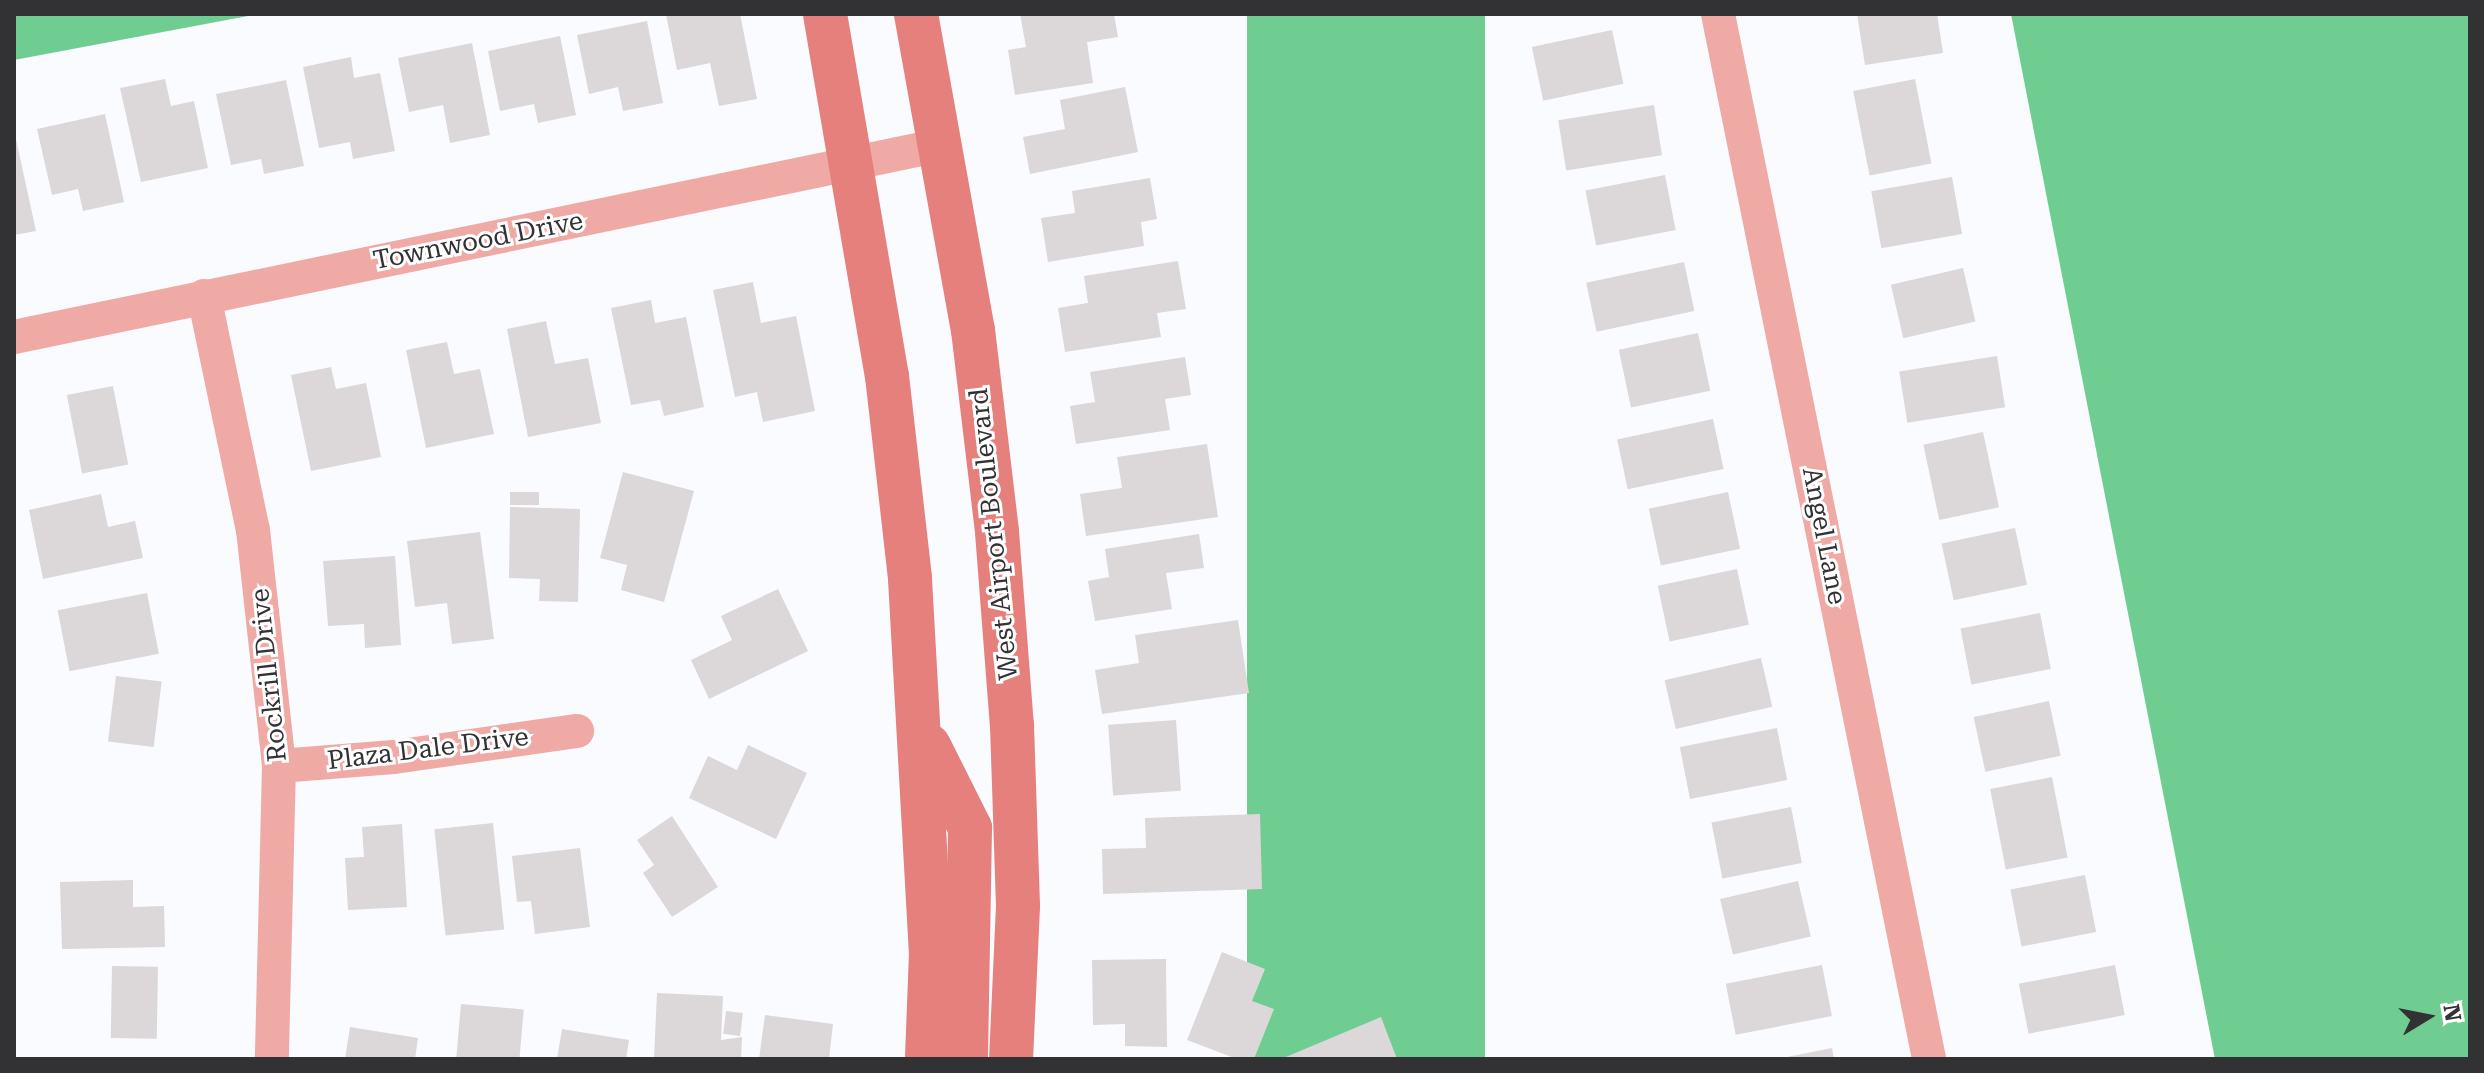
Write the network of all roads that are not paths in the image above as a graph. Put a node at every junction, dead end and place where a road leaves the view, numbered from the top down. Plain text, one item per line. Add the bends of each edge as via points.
1 (825, 14) edge
2 (916, 14) edge
3 (1718, 14) edge
4 (941, 145) junction
5 (853, 165) junction
6 (204, 296) junction
7 (14, 337) edge
8 (921, 729) junction
9 (577, 731) dead end
10 (279, 766) junction
11 (272, 1059) edge
12 (927, 1059) edge
13 (966, 1059) edge
14 (1011, 1059) edge
15 (1929, 1059) edge

1 - 5 main road
2 - 4 main road, West Airport Boulevard
3 - 15 street, Angel Lane
4 - 5 street, Townwood Drive
4 - 14 main road, West Airport Boulevard via 973,330 1012,725 1018,906
5 - 6 street, Townwood Drive
5 - 8 main road via 887,376
6 - 7 street, Townwood Drive
6 - 10 street, Rockrill Drive via 253,530
8 - 12 main road via 931,953
8 - 13 main road via 970,828
9 - 10 street, Plaza Dale Drive via 394,757
10 - 11 street, Rockrill Drive

